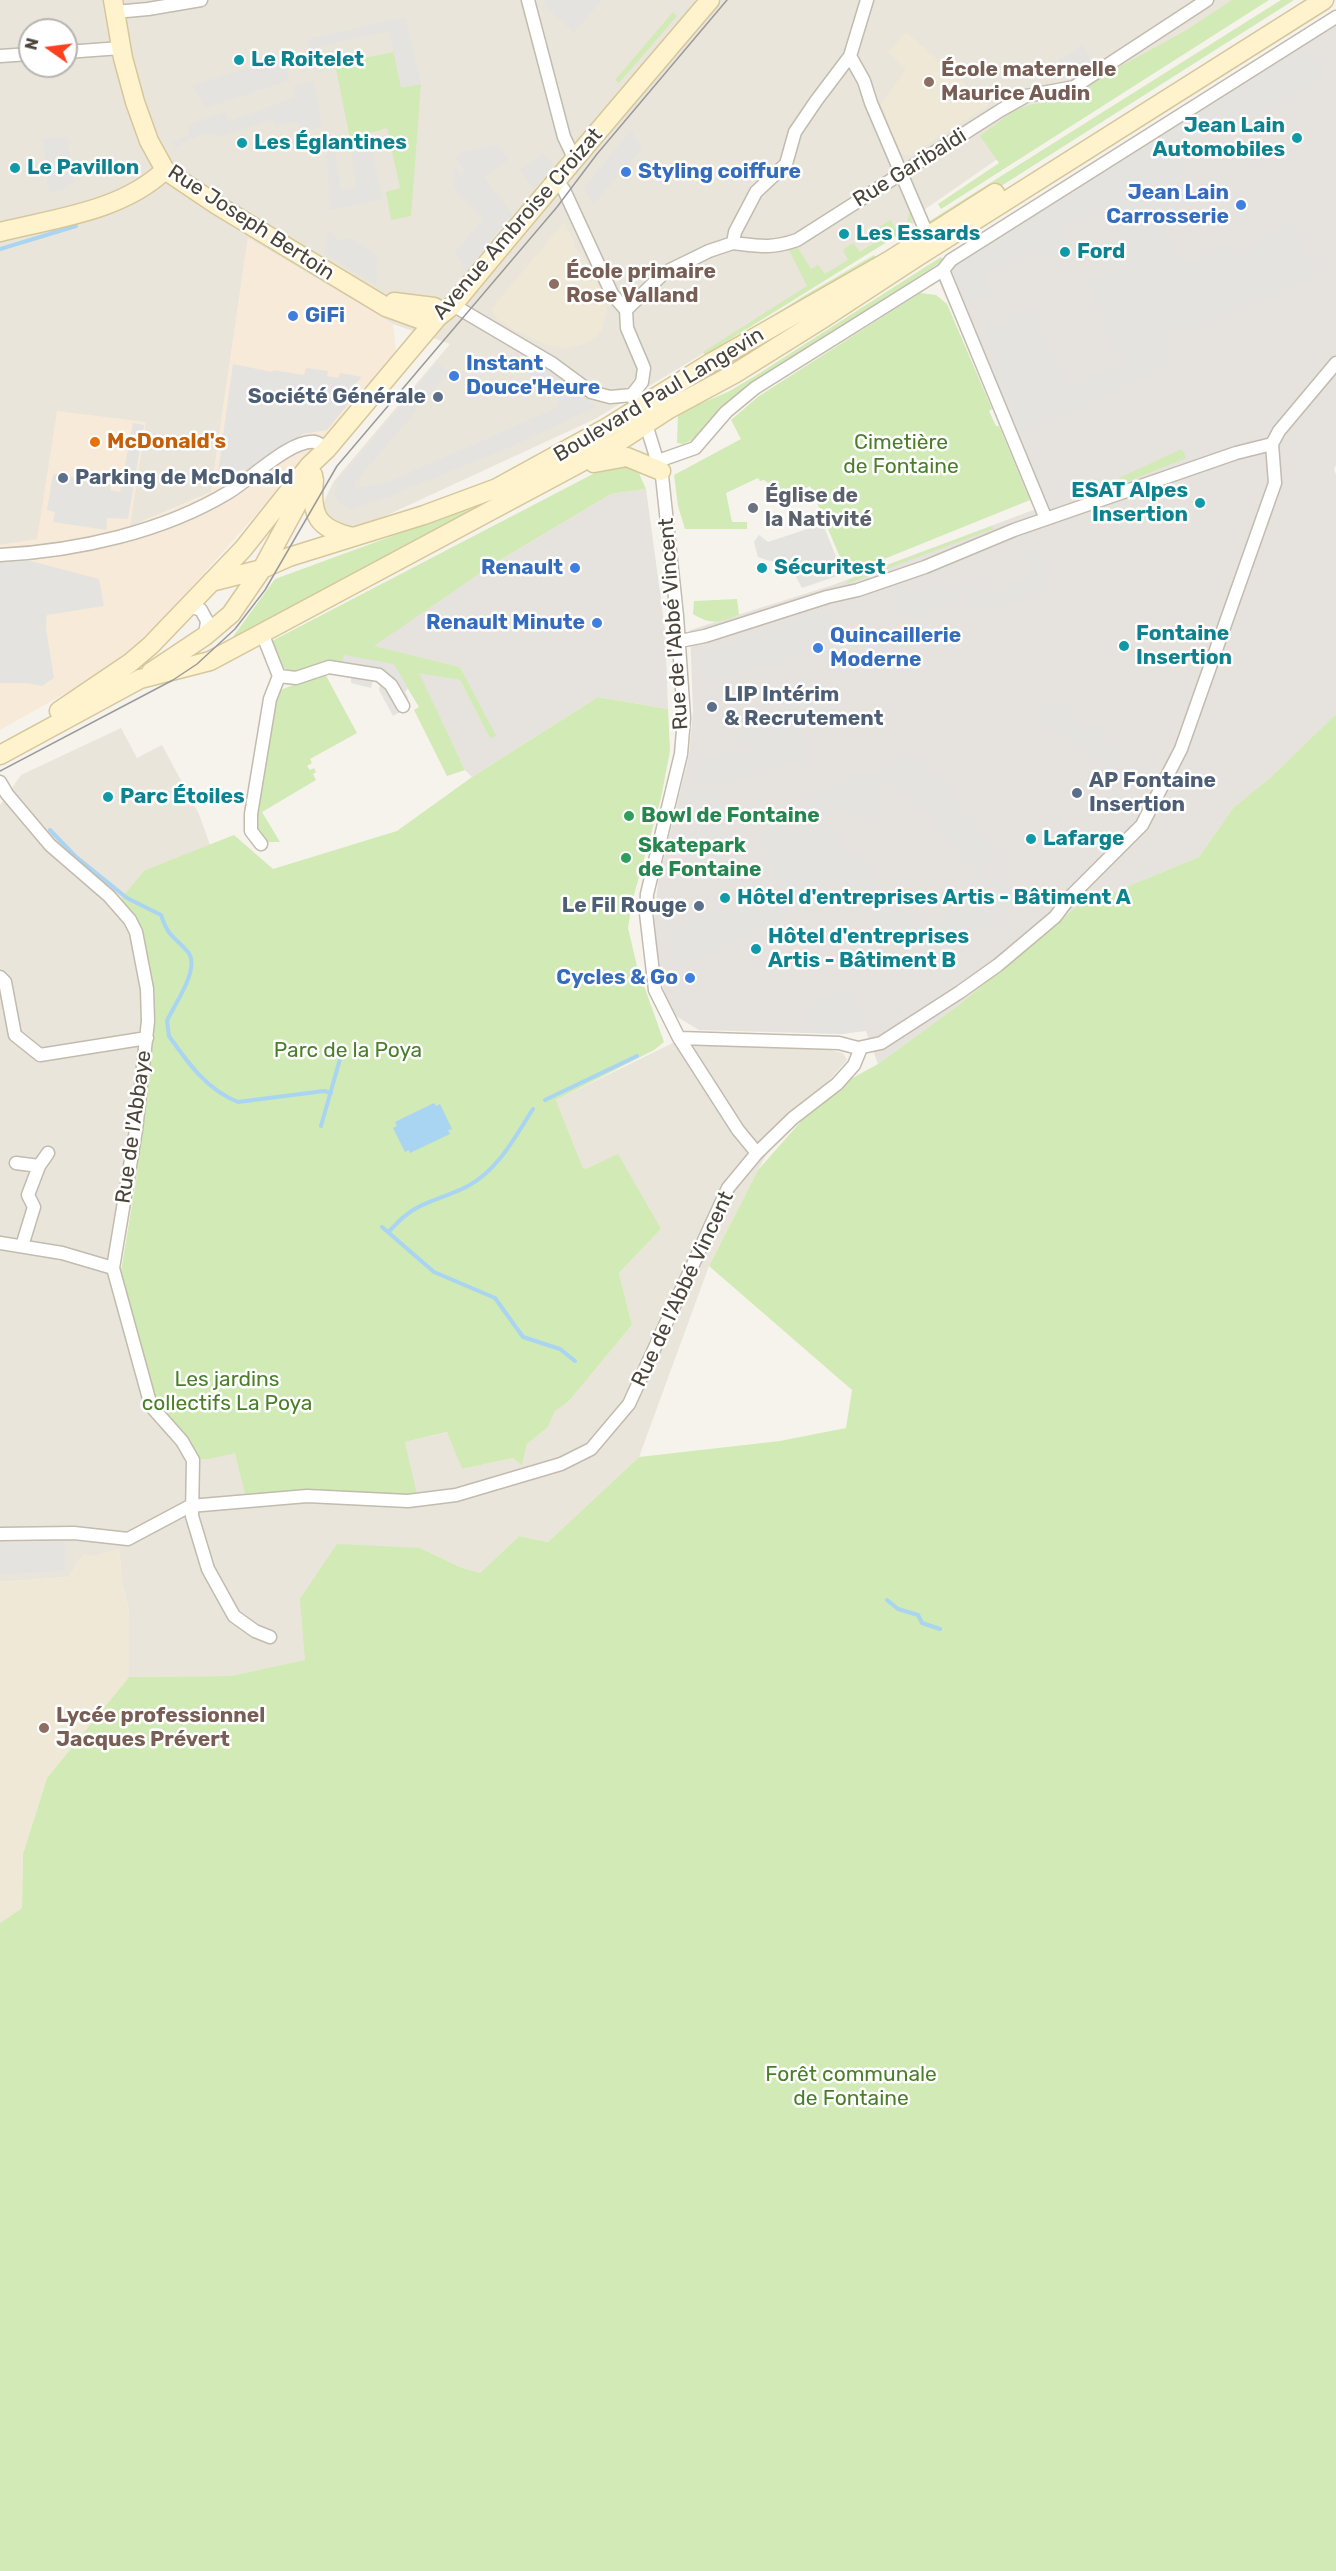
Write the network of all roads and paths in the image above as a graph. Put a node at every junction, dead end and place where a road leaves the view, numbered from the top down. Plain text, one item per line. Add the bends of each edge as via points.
1 (201, 0) edge
2 (528, 0) edge
3 (710, 0) edge
4 (867, 0) edge
5 (1206, 0) edge
6 (1301, 0) edge
7 (1324, 0) edge
8 (114, 6) edge
9 (1336, 17) edge
10 (121, 48) junction
11 (78, 51) edge
12 (18, 55) edge
13 (0, 56) edge
14 (850, 56) junction
15 (575, 160) junction
16 (165, 170) junction
17 (901, 175) junction
18 (558, 182) junction
19 (0, 232) edge
20 (928, 236) junction
21 (733, 243) junction
22 (943, 270) junction
23 (366, 296) junction
24 (386, 307) junction
25 (626, 310) junction
26 (445, 312) junction
27 (416, 344) junction
28 (1336, 363) edge
29 (639, 410) junction
30 (1272, 444) junction
31 (327, 449) junction
32 (660, 466) junction
33 (566, 470) junction
34 (315, 472) junction
35 (1046, 519) junction
36 (355, 537) junction
37 (0, 555) edge
38 (262, 569) junction
39 (211, 582) junction
40 (190, 606) junction
41 (173, 622) junction
42 (262, 633) junction
43 (205, 636) junction
44 (680, 641) junction
45 (240, 644) junction
46 (180, 654) junction
47 (279, 676) junction
48 (140, 679) junction
49 (403, 706) dead end
50 (0, 747) edge
51 (2, 791) edge
52 (261, 844) dead end
53 (0, 977) edge
54 (147, 1038) junction
55 (679, 1038) junction
56 (861, 1048) junction
57 (48, 1153) dead end
58 (757, 1153) junction
59 (16, 1163) dead end
60 (39, 1166) junction
61 (0, 1243) edge
62 (22, 1246) junction
63 (113, 1268) junction
64 (190, 1506) junction
65 (0, 1534) edge
66 (270, 1637) dead end

1 - 8 street via 148,9
2 - 15 street via 564,137
3 - 15 main road, Avenue Ambroise Croizat
4 - 14 street
5 - 17 street, Rue Garibaldi via 1074,87 1026,96
6 - 20 main road, Boulevard Paul Langevin
7 - 29 main road, Boulevard Paul Langevin via 764,356
8 - 10 main road, Rue Joseph Bertoin
9 - 22 street, Boulevard Paul Langevin via 951,260
10 - 11 street
10 - 16 main road, Rue Joseph Bertoin via 141,120
12 - 13 street
14 - 17 street via 864,81
14 - 21 street via 795,132 786,164 756,192
15 - 18 main road, Avenue Ambroise Croizat
16 - 19 main road via 151,184 112,204
16 - 23 main road, Rue Joseph Bertoin
17 - 20 street
17 - 21 street, Rue Garibaldi via 797,240 769,247
18 - 25 street via 612,294
18 - 26 main road, Avenue Ambroise Croizat
20 - 29 main road, Boulevard Paul Langevin via 712,362
21 - 25 street via 664,273
22 - 32 street, Boulevard Paul Langevin via 756,388 726,412 695,448
22 - 35 street
23 - 24 main road, Rue Joseph Bertoin
23 - 26 main road, Rue Joseph Bertoin
24 - 26 main road, Rue Joseph Bertoin via 423,320
24 - 27 main road, Rue Joseph Bertoin via 411,330
25 - 29 street via 627,328 644,368
26 - 27 main road, Avenue Ambroise Croizat
26 - 29 street via 554,364 591,393
27 - 31 main road, Avenue Ambroise Croizat
28 - 30 street
29 - 32 street, Rue de l'Abbé Vincent
29 - 33 main road, Boulevard Paul Langevin
29 - 36 main road, Boulevard Paul Langevin via 497,488
30 - 35 street
30 - 56 street via 1275,483 1182,749 1142,825 1055,917 998,965 881,1043
31 - 34 main road, Avenue Ambroise Croizat
31 - 37 street via 317,442 299,444 230,491 162,523 91,544
31 - 39 main road, Avenue Ambroise Croizat
32 - 33 main road via 627,457
32 - 44 street, Rue de l'Abbé Vincent
33 - 42 main road, Boulevard Paul Langevin
34 - 36 main road, Avenue Ambroise Croizat via 312,493 317,518 330,532
34 - 38 main road, Avenue Ambroise Croizat
35 - 44 street via 858,590
36 - 38 main road, Boulevard Paul Langevin
38 - 39 main road, Boulevard Paul Langevin
38 - 43 main road, Avenue Ambroise Croizat via 231,614
39 - 40 main road, Boulevard Paul Langevin
40 - 41 main road, Boulevard Paul Langevin
40 - 43 street via 201,610 207,621
41 - 46 main road
41 - 50 main road, Boulevard Paul Langevin via 130,663
42 - 45 main road, Boulevard Paul Langevin
42 - 47 street
43 - 46 main road, Avenue Ambroise Croizat
44 - 55 street, Rue de l'Abbé Vincent via 684,718 681,754 651,873 646,913 655,990
45 - 46 main road, Boulevard Paul Langevin
45 - 48 main road, Boulevard Paul Langevin via 210,661
46 - 48 main road, Avenue Ambroise Croizat
47 - 49 street via 296,678 329,667 379,675 392,685
47 - 52 street via 270,699 250,821 250,831
48 - 50 main road, Boulevard Paul Langevin
51 - 54 street, Rue de l'Abbaye via 50,845 109,896 130,920 142,954
53 - 54 street via 5,982 15,1035 40,1055
54 - 63 street, Rue de l'Abbaye
55 - 56 street via 821,1042
55 - 58 street, Rue de l'Abbé Vincent
56 - 58 street via 854,1065 837,1083
57 - 60 street
58 - 64 street, Rue de l'Abbé Vincent via 728,1188 629,1404 591,1449 561,1464 456,1495 408,1501 307,1496
59 - 60 street
60 - 62 street via 28,1195 34,1207
61 - 62 street
62 - 63 street
63 - 64 street, Rue de l'Abbaye via 151,1406 193,1460
64 - 65 street via 128,1539 74,1533
64 - 66 street, Rue de l'Abbaye via 208,1569 229,1610

